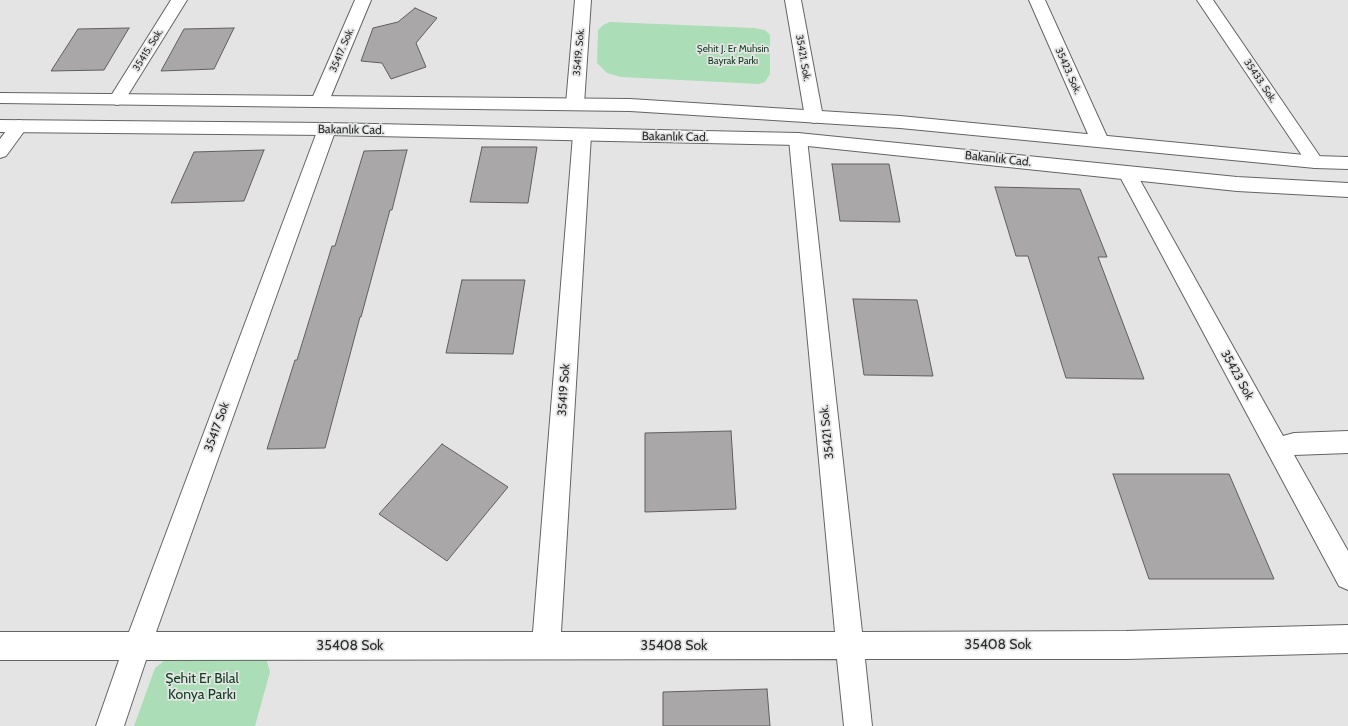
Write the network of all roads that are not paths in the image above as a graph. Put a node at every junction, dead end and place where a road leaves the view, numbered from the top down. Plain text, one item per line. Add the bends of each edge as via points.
1 (179, 0) edge
2 (363, 0) edge
3 (583, 0) edge
4 (793, 0) edge
5 (1037, 0) edge
6 (1206, 0) edge
7 (0, 98) edge
8 (117, 99) junction
9 (320, 101) junction
10 (575, 104) junction
11 (814, 117) junction
12 (0, 126) edge
13 (19, 126) junction
14 (327, 129) junction
15 (582, 135) junction
16 (798, 139) junction
17 (1100, 141) junction
18 (0, 152) edge
19 (1315, 162) junction
20 (1348, 163) edge
21 (1127, 173) junction
22 (1348, 190) edge
23 (1348, 442) edge
24 (1277, 448) junction
25 (1348, 577) edge
26 (1348, 639) edge
27 (849, 645) junction
28 (0, 646) edge
29 (137, 646) junction
30 (546, 646) junction
31 (110, 726) edge
32 (858, 726) edge

1 - 8 street, 35415. Sok.
2 - 9 street, 35417. Sok.
3 - 10 street, 35419. Sok.
4 - 11 street, 35421. Sok.
5 - 17 street, 35423. Sok.
6 - 19 street, 35433. Sok.
7 - 8 street
8 - 9 street
9 - 10 street
10 - 11 street
11 - 17 street via 900,122
12 - 13 street, Bakanlık Cad.
13 - 14 street, Bakanlık Cad.
13 - 18 street
14 - 15 street, Bakanlık Cad.
14 - 29 street, 35417 Sok
15 - 16 street, Bakanlık Cad.
15 - 30 street, 35419 Sok
16 - 21 street, Bakanlık Cad.
16 - 27 street, 35421 Sok.
17 - 19 street
19 - 20 street
21 - 22 street, Bakanlık Cad. via 1237,184
21 - 24 street, 35423 Sok
23 - 24 street via 1294,444
24 - 25 street, 35423 Sok
26 - 27 street, 35408 Sok via 1126,645
27 - 30 street, 35408 Sok
27 - 32 street, 35421 Sok.
28 - 29 street, 35408 Sok
29 - 30 street, 35408 Sok
29 - 31 street, 35417 Sok

